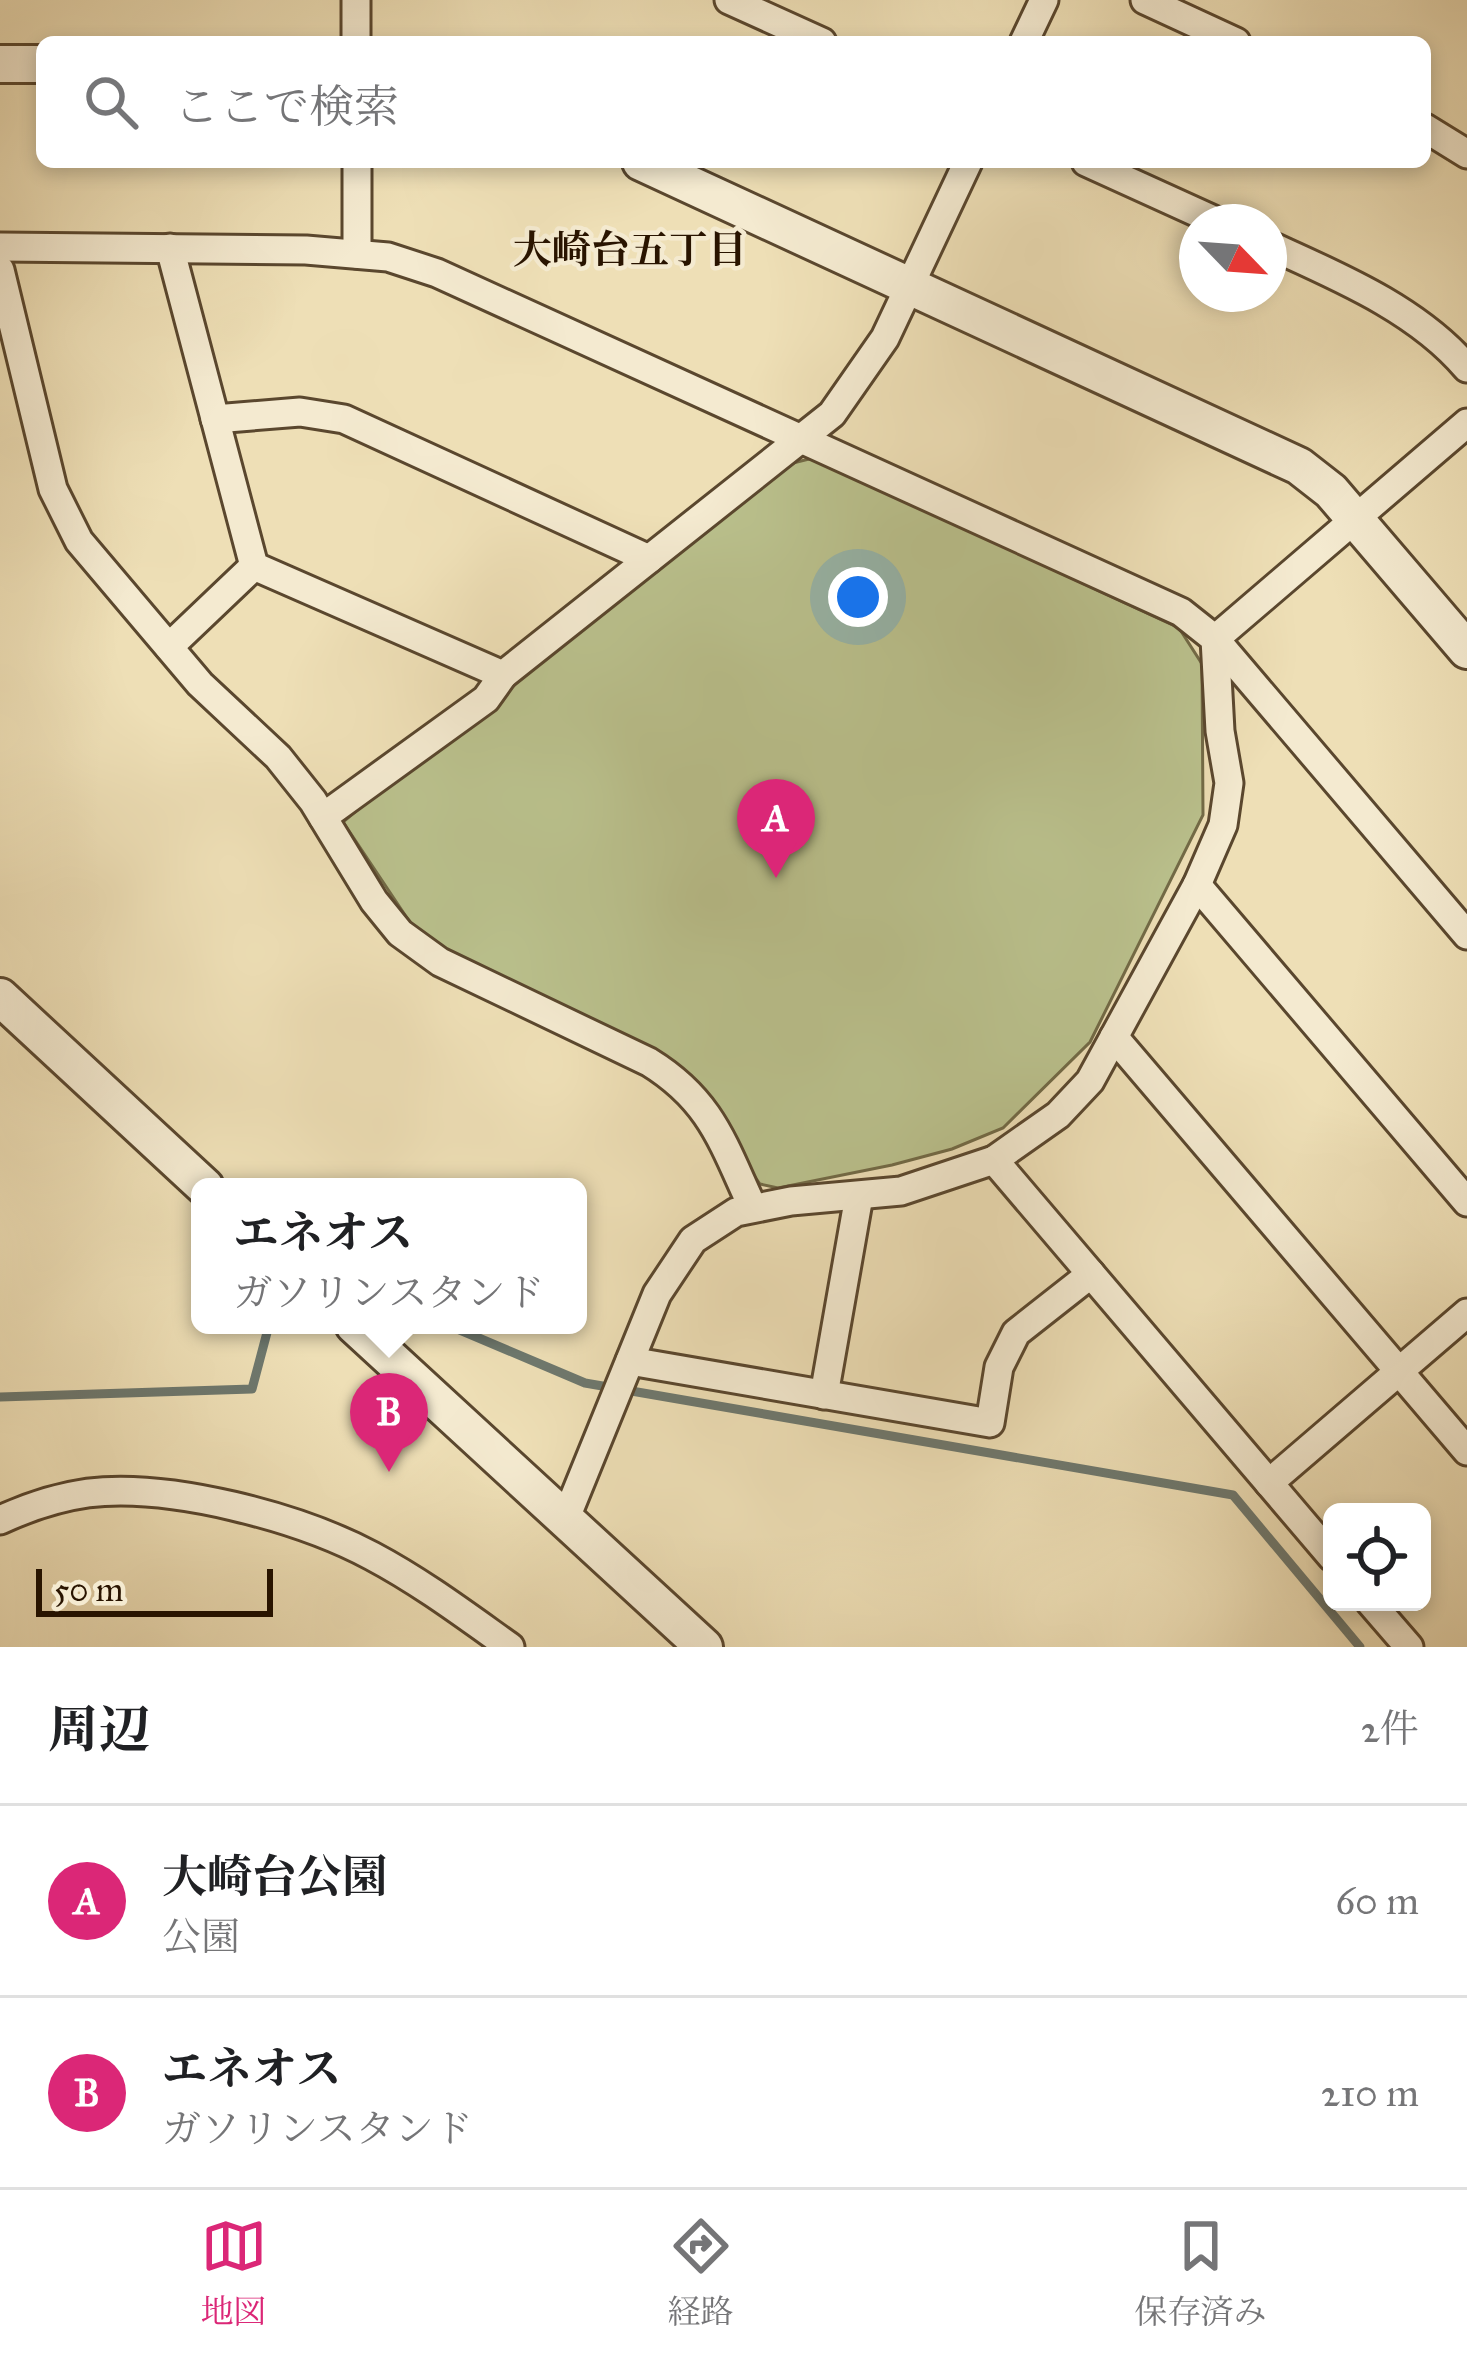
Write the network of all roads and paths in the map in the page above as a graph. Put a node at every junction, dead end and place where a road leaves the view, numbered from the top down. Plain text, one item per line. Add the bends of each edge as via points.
1 (356, 0) edge
2 (729, 0) edge
3 (1044, 0) edge
4 (1144, 0) edge
5 (356, 36) edge
6 (808, 36) edge
7 (1027, 36) edge
8 (1223, 36) edge
9 (0, 64) edge
10 (36, 64) edge
11 (1431, 132) edge
12 (1467, 154) edge
13 (357, 168) edge
14 (654, 168) edge
15 (965, 168) edge
16 (1099, 168) edge
17 (1179, 204) edge
18 (0, 247) edge
19 (170, 248) junction
20 (1287, 253) edge
21 (357, 254) junction
22 (0, 270) edge
23 (911, 285) junction
24 (1467, 368) edge
25 (215, 419) junction
26 (1467, 423) edge
27 (801, 439) junction
28 (1355, 519) junction
29 (649, 559) junction
30 (254, 566) junction
31 (1215, 639) junction
32 (169, 647) junction
33 (1467, 650) edge
34 (503, 675) junction
35 (322, 817) junction
36 (1197, 885) junction
37 (1467, 934) edge
38 (0, 997) edge
39 (1114, 1037) junction
40 (994, 1160) junction
41 (195, 1178) edge
42 (859, 1196) junction
43 (1467, 1202) edge
44 (753, 1208) junction
45 (1091, 1274) junction
46 (1467, 1313) edge
47 (364, 1334) edge
48 (630, 1360) junction
49 (1399, 1371) junction
50 (824, 1395) junction
51 (1467, 1451) edge
52 (1269, 1483) junction
53 (2, 1514) edge
54 (565, 1520) junction
55 (1323, 1546) edge
56 (1378, 1611) edge
57 (510, 1647) edge
58 (704, 1647) edge
59 (1408, 1647) edge

1 - 5 street
2 - 6 street
3 - 7 street
4 - 8 street
9 - 10 street
11 - 12 street
13 - 21 street
14 - 23 street
15 - 23 street
16 - 17 street
18 - 19 street
19 - 21 street
19 - 25 street
20 - 24 street via 1365,290
21 - 27 street via 436,273
22 - 32 street via 53,489 79,541
23 - 27 street via 862,375
23 - 28 street via 1299,466
25 - 29 street via 299,412 344,419
25 - 30 street
26 - 28 street
27 - 29 street
27 - 31 street via 1181,612
28 - 31 street
28 - 33 street
29 - 34 street
30 - 32 street
30 - 34 street
31 - 36 street via 1229,783 1223,825
31 - 37 street
32 - 35 street via 278,757
34 - 35 street via 486,699
35 - 44 street via 400,933 440,962 681,1082 711,1119
36 - 39 street
36 - 43 street
38 - 41 street
39 - 40 street via 1090,1081 1058,1115
39 - 49 street
40 - 42 street
40 - 45 street
42 - 44 street
42 - 50 street
44 - 48 street via 693,1240 657,1294
45 - 50 street via 1016,1333 999,1366 990,1424
45 - 52 street
46 - 49 street
47 - 54 street
48 - 50 street
48 - 54 street
49 - 51 street
49 - 52 street
52 - 55 street
53 - 57 street via 87,1493 138,1493 263,1514 370,1554
54 - 58 street
56 - 59 street

